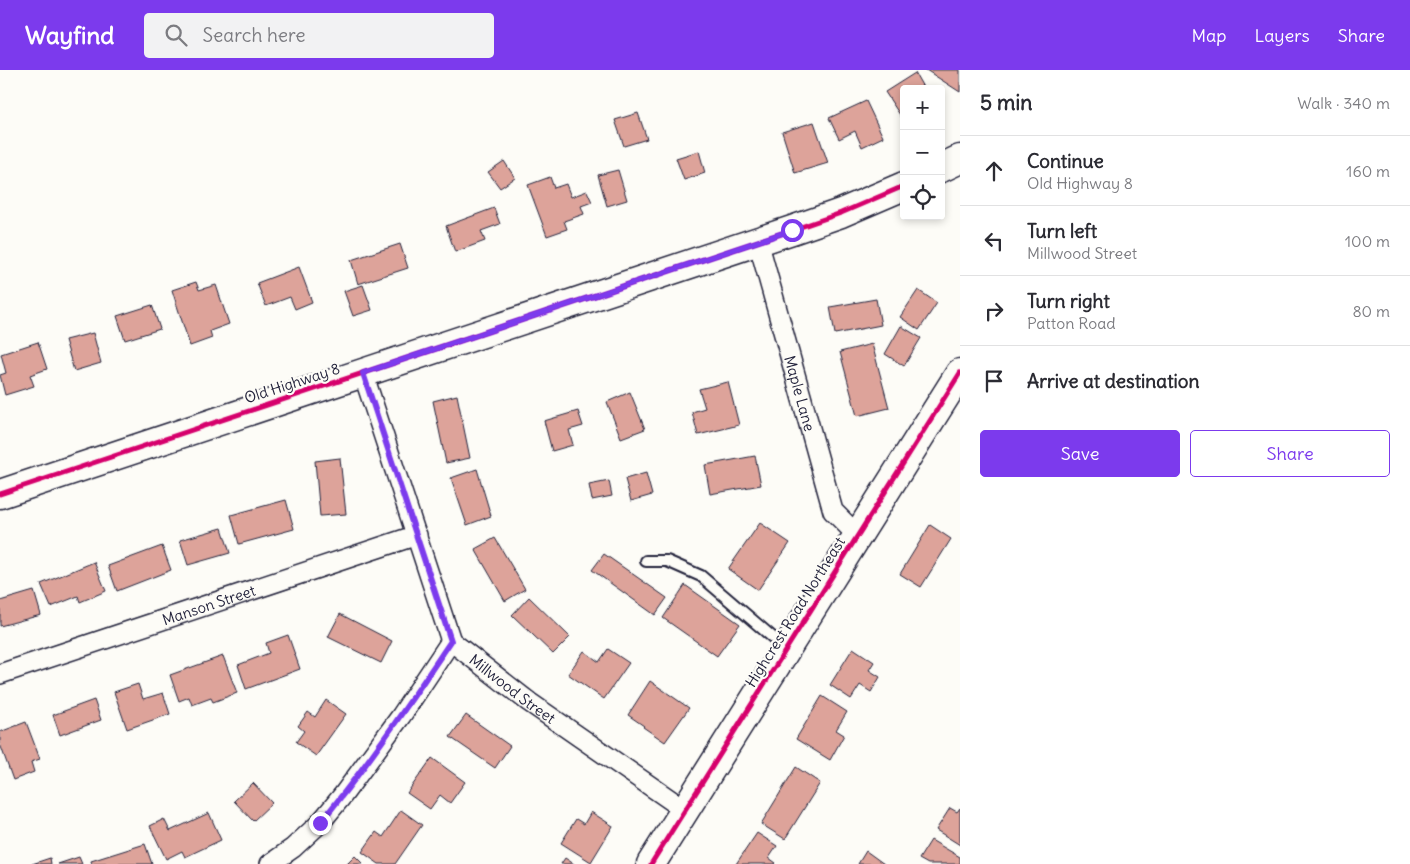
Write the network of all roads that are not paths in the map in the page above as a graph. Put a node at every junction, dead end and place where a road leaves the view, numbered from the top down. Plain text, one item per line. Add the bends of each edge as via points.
1 (960, 159) edge
2 (945, 166) edge
3 (900, 188) edge
4 (758, 242) junction
5 (363, 373) junction
6 (960, 373) edge
7 (0, 494) edge
8 (417, 535) junction
9 (858, 536) junction
10 (646, 561) dead end
11 (451, 641) junction
12 (786, 649) junction
13 (0, 674) edge
14 (685, 810) junction
15 (270, 864) edge
16 (651, 864) edge

1 - 2 street
3 - 4 street, Old Highway 8 via 841,213
4 - 5 street, Old Highway 8
4 - 9 street, Maple Lane via 833,511
5 - 7 street, Old Highway 8
5 - 8 street
6 - 9 street, Highcrest Road Northeast
8 - 11 street
8 - 13 street, Manson Street
9 - 12 street, Highcrest Road Northeast
10 - 12 lane via 667,561 701,576
11 - 14 street, Millwood Street via 529,702
11 - 15 street via 343,796 320,823
12 - 14 street, Highcrest Road Northeast
14 - 16 street, Highcrest Road Northeast

